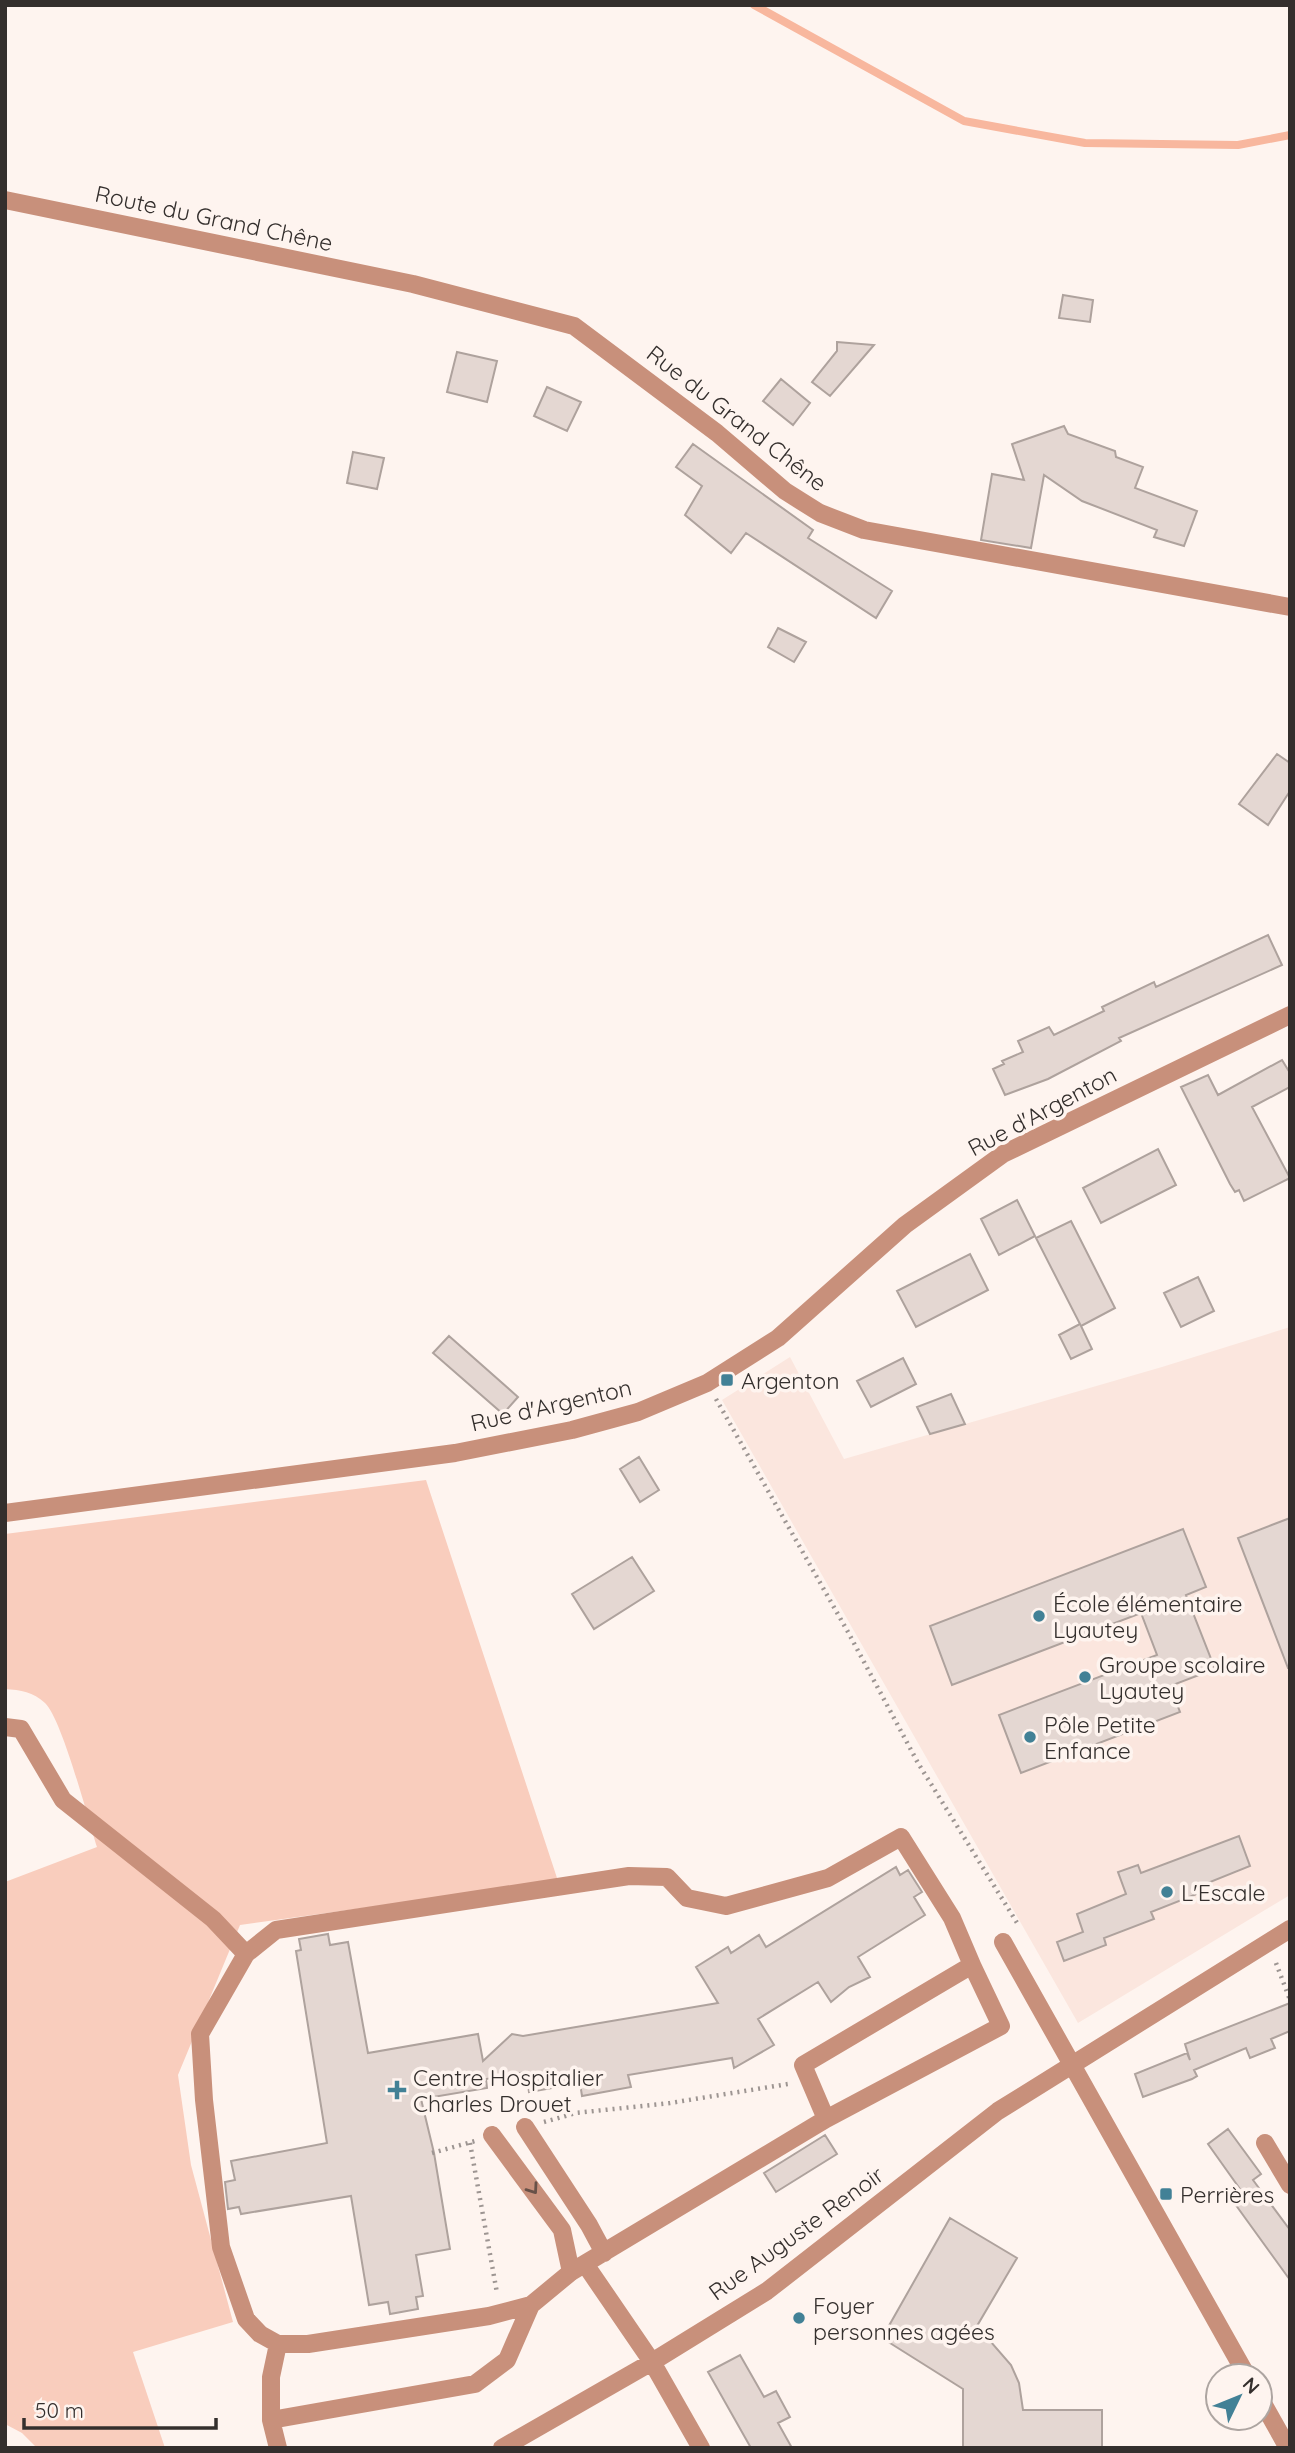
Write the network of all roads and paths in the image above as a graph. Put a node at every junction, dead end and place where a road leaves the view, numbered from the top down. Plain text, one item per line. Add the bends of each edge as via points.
1 (5, 200) edge
2 (413, 285) joint
3 (1290, 607) edge
4 (1290, 1015) edge
5 (707, 1383) junction
6 (5, 1513) edge
7 (5, 1727) edge
8 (1290, 1929) edge
9 (1003, 1942) joint
10 (1268, 1943) junction
11 (246, 1954) junction
12 (972, 1965) junction
13 (1290, 2000) edge
14 (1072, 2063) junction
15 (809, 2080) junction
16 (826, 2119) junction
17 (525, 2127) joint
18 (492, 2135) joint
19 (470, 2143) junction
20 (1265, 2143) dead end
21 (432, 2153) dead end
22 (1290, 2185) edge
23 (604, 2253) junction
24 (578, 2268) junction
25 (531, 2305) junction
26 (501, 2313) junction
27 (278, 2344) junction
28 (652, 2362) junction
29 (1239, 2362) edge
30 (271, 2420) junction
31 (1274, 2423) edge
32 (278, 2448) edge
33 (502, 2448) edge
34 (701, 2448) edge
35 (1288, 2448) edge

1 - 2 street, Route du Grand Chêne
2 - 3 street, Rue du Grand Chêne via 574,326 717,433 785,491 820,513 864,530
4 - 5 street, Rue d'Argenton via 1003,1154 905,1225 778,1338
5 - 6 street, Rue d'Argenton via 638,1412 455,1453
5 - 9 path via 918,1763 1022,1931
7 - 11 street via 21,1728 62,1800 213,1919
8 - 10 street, Rue Auguste Renoir
9 - 14 street
10 - 13 path
10 - 14 street, Rue Auguste Renoir
11 - 12 street via 276,1930 629,1876 667,1877 687,1898 726,1906 828,1878 901,1837 952,1919
11 - 27 street via 200,2034 204,2100 220,2247 246,2319
12 - 15 street via 803,2065
12 - 16 street via 1001,2026
14 - 28 street, Rue Auguste Renoir via 998,2111 767,2291
14 - 29 street
15 - 16 street
15 - 17 path via 576,2113
16 - 23 street
17 - 23 street
18 - 19 path
18 -> 24 street via 562,2230
19 - 21 path
19 - 26 path
20 - 22 street
23 - 24 street
24 - 25 street
24 - 28 street
25 - 26 street
25 - 30 street via 507,2361 475,2384
26 - 27 street via 308,2344
27 - 30 street via 271,2377
28 - 33 street, Rue Auguste Renoir
28 - 34 street
30 - 32 street
31 - 35 street

